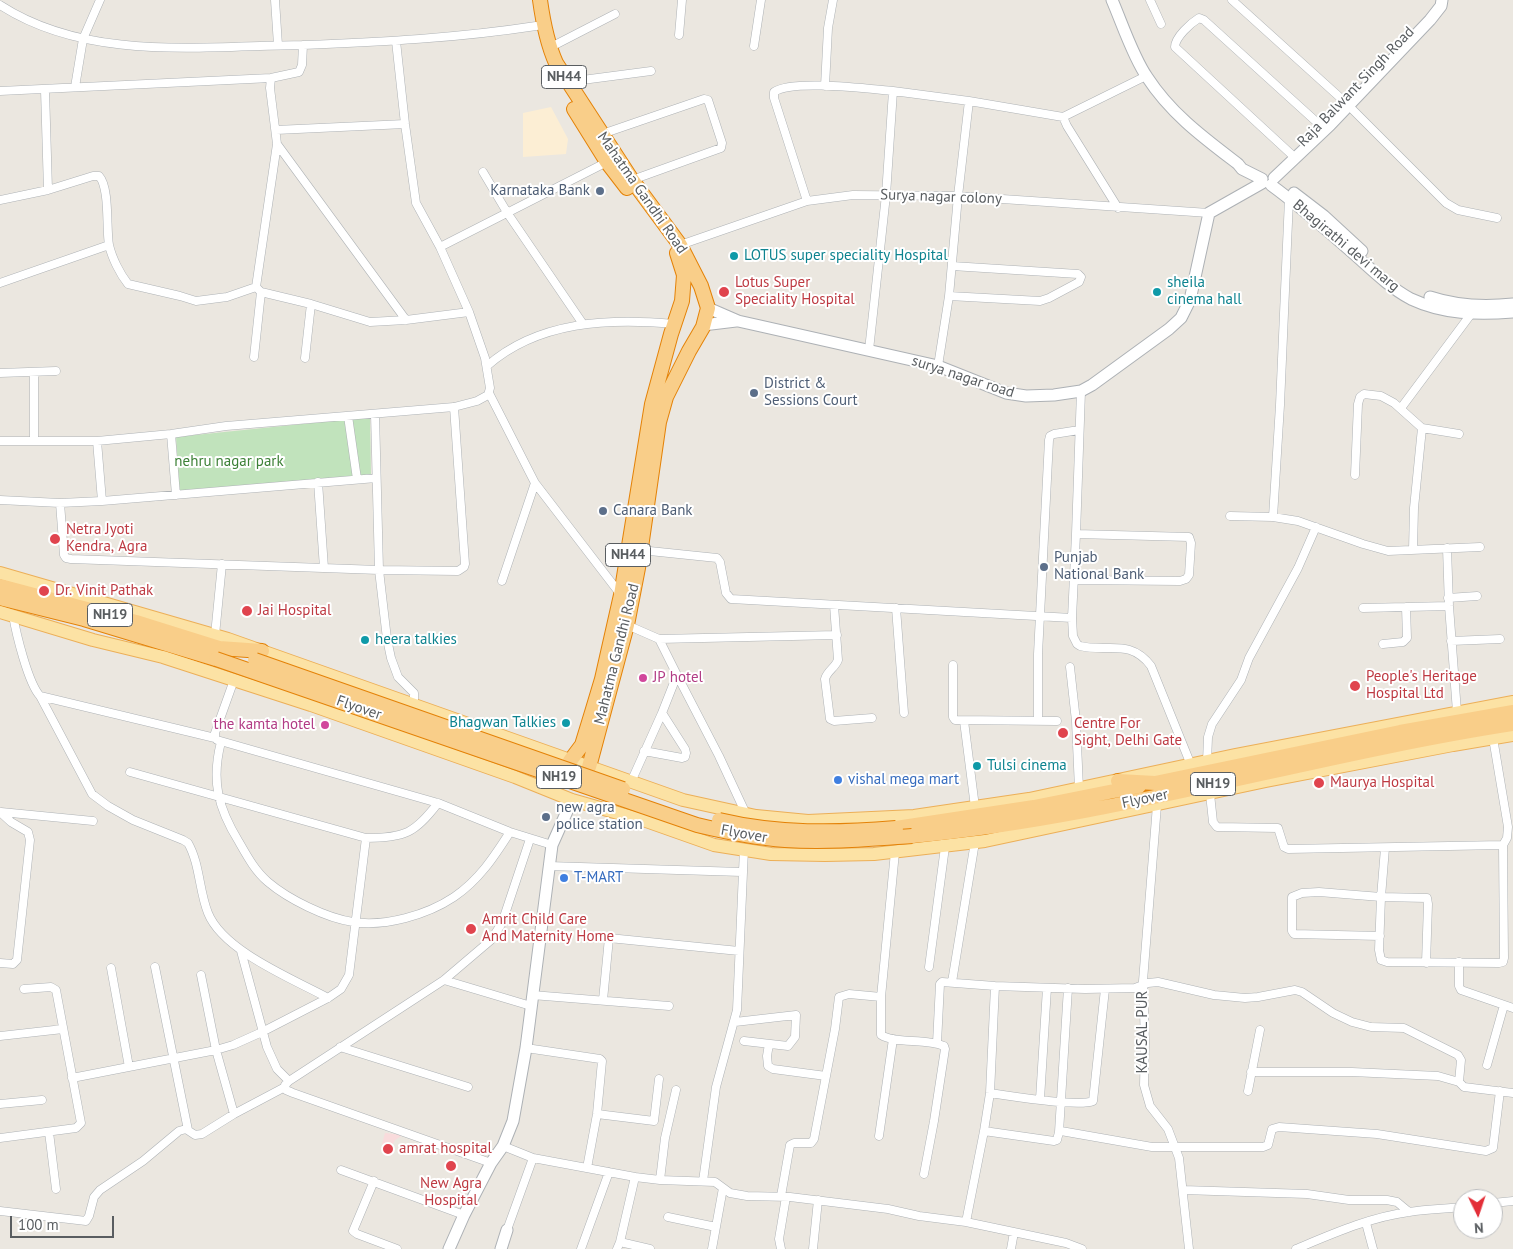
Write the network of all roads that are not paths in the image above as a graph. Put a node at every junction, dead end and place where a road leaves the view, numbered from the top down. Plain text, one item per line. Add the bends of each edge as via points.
1 (100, 0) edge
2 (275, 0) edge
3 (533, 0) edge
4 (540, 0) edge
5 (682, 0) edge
6 (761, 0) edge
7 (833, 0) edge
8 (1112, 0) edge
9 (1150, 0) edge
10 (1232, 0) edge
11 (1442, 0) edge
12 (0, 5) edge
13 (615, 14) dead end
14 (1161, 24) dead end
15 (536, 26) junction
16 (679, 35) dead end
17 (83, 39) junction
18 (396, 41) junction
19 (278, 45) junction
20 (303, 45) junction
21 (754, 46) dead end
22 (549, 48) junction
23 (651, 71) dead end
24 (1146, 76) junction
25 (272, 78) junction
26 (567, 82) junction
27 (825, 86) junction
28 (75, 88) junction
29 (45, 90) junction
30 (0, 91) edge
31 (893, 91) junction
32 (969, 101) junction
33 (1347, 104) junction
34 (1064, 117) junction
35 (405, 124) junction
36 (1322, 126) junction
37 (276, 130) junction
38 (602, 134) junction
39 (277, 144) junction
40 (1291, 154) junction
41 (607, 162) junction
42 (483, 172) dead end
43 (1268, 179) junction
44 (632, 180) junction
45 (48, 190) junction
46 (886, 195) junction
47 (958, 196) junction
48 (1289, 199) junction
49 (0, 200) edge
50 (807, 201) junction
51 (1118, 208) junction
52 (1210, 213) junction
53 (508, 214) junction
54 (1498, 218) dead end
55 (680, 244) junction
56 (109, 245) junction
57 (440, 247) junction
58 (952, 266) junction
59 (0, 283) edge
60 (259, 290) junction
61 (949, 296) junction
62 (682, 301) junction
63 (707, 303) junction
64 (311, 304) junction
65 (1513, 304) edge
66 (1474, 310) junction
67 (469, 312) junction
68 (1513, 312) edge
69 (406, 320) junction
70 (738, 321) junction
71 (583, 324) junction
72 (674, 324) junction
73 (703, 325) junction
74 (668, 343) junction
75 (869, 350) junction
76 (689, 351) junction
77 (254, 357) dead end
78 (305, 358) dead end
79 (486, 366) junction
80 (938, 366) junction
81 (56, 371) dead end
82 (34, 372) junction
83 (0, 373) edge
84 (1081, 391) junction
85 (489, 393) junction
86 (454, 407) junction
87 (1401, 408) junction
88 (375, 414) junction
89 (348, 416) junction
90 (1422, 428) junction
91 (1079, 430) junction
92 (171, 434) junction
93 (1459, 434) dead end
94 (34, 440) junction
95 (0, 441) edge
96 (97, 441) junction
97 (1355, 475) dead end
98 (376, 478) junction
99 (357, 479) junction
100 (318, 482) junction
101 (535, 482) junction
102 (176, 495) junction
103 (0, 500) edge
104 (102, 501) junction
105 (60, 503) junction
106 (1230, 516) dead end
107 (1273, 517) junction
108 (1316, 527) junction
109 (1076, 534) junction
110 (1480, 547) dead end
111 (1447, 548) junction
112 (640, 550) junction
113 (1413, 550) junction
114 (222, 564) junction
115 (324, 568) junction
116 (379, 570) junction
117 (0, 573) edge
118 (1074, 580) junction
119 (502, 582) dead end
120 (0, 586) edge
121 (621, 595) junction
122 (1477, 596) dead end
123 (0, 598) edge
124 (1449, 602) junction
125 (834, 605) junction
126 (1406, 607) junction
127 (896, 608) junction
128 (1363, 608) dead end
129 (0, 612) edge
130 (13, 615) junction
131 (1040, 616) junction
132 (1072, 618) junction
133 (627, 625) junction
134 (837, 635) junction
135 (659, 639) junction
136 (1500, 639) dead end
137 (1451, 641) junction
138 (1383, 644) dead end
139 (216, 647) junction
140 (259, 655) junction
141 (953, 665) dead end
142 (1070, 667) dead end
143 (677, 675) junction
144 (234, 680) junction
145 (401, 681) junction
146 (40, 696) junction
147 (398, 699) junction
148 (1513, 702) edge
149 (414, 704) junction
150 (1457, 712) junction
151 (1513, 712) edge
152 (662, 713) junction
153 (904, 713) dead end
154 (872, 718) dead end
155 (964, 721) junction
156 (1038, 721) junction
157 (1057, 721) dead end
158 (1513, 724) edge
159 (1513, 735) edge
160 (1493, 738) junction
161 (218, 740) junction
162 (644, 751) junction
163 (546, 752) junction
164 (570, 760) junction
165 (1207, 762) junction
166 (1191, 765) junction
167 (589, 767) junction
168 (130, 772) dead end
169 (618, 777) junction
170 (1118, 780) junction
171 (631, 782) junction
172 (1154, 783) junction
173 (535, 785) junction
174 (1079, 789) junction
175 (1210, 794) junction
176 (218, 797) junction
177 (572, 800) junction
178 (438, 803) junction
179 (1157, 805) junction
180 (975, 807) junction
181 (604, 809) junction
182 (0, 812) edge
183 (746, 814) junction
184 (93, 821) dead end
185 (510, 832) junction
186 (366, 838) junction
187 (530, 839) junction
188 (974, 842) junction
189 (552, 845) junction
190 (1503, 845) junction
191 (945, 847) junction
192 (1385, 848) junction
193 (744, 850) junction
194 (895, 852) junction
195 (548, 866) junction
196 (742, 872) junction
197 (1381, 897) junction
198 (355, 922) junction
199 (1380, 936) junction
200 (241, 951) junction
201 (739, 951) junction
202 (1426, 962) junction
203 (1460, 962) junction
204 (0, 963) edge
205 (154, 967) dead end
206 (929, 967) dead end
207 (111, 968) dead end
208 (201, 975) dead end
209 (444, 980) junction
210 (952, 982) junction
211 (1143, 985) junction
212 (995, 986) junction
213 (1047, 988) junction
214 (1068, 988) junction
215 (24, 989) dead end
216 (1105, 989) junction
217 (881, 997) junction
218 (328, 998) junction
219 (532, 1000) junction
220 (603, 1000) junction
221 (1504, 1005) junction
222 (669, 1006) dead end
223 (1513, 1008) edge
224 (735, 1022) junction
225 (63, 1029) junction
226 (1260, 1030) dead end
227 (262, 1032) junction
228 (0, 1036) edge
229 (894, 1039) junction
230 (744, 1041) dead end
231 (937, 1043) junction
232 (769, 1044) junction
233 (340, 1047) junction
234 (526, 1048) junction
235 (216, 1050) junction
236 (174, 1058) junction
237 (1488, 1065) dead end
238 (129, 1067) junction
239 (1251, 1072) junction
240 (826, 1076) junction
241 (72, 1078) junction
242 (659, 1079) dead end
243 (1460, 1082) junction
244 (287, 1084) junction
245 (468, 1087) dead end
246 (676, 1090) dead end
247 (1248, 1091) dead end
248 (1500, 1091) junction
249 (1513, 1093) edge
250 (990, 1094) junction
251 (1040, 1099) junction
252 (42, 1100) dead end
253 (1061, 1102) junction
254 (0, 1104) edge
255 (234, 1114) junction
256 (597, 1114) junction
257 (188, 1130) junction
258 (984, 1131) junction
259 (49, 1132) junction
260 (1059, 1132) junction
261 (878, 1136) dead end
262 (0, 1138) edge
263 (503, 1146) junction
264 (1176, 1147) junction
265 (533, 1158) junction
266 (491, 1163) junction
267 (587, 1168) junction
268 (341, 1170) dead end
269 (609, 1172) junction
270 (924, 1174) dead end
271 (635, 1177) junction
272 (660, 1180) junction
273 (374, 1181) junction
274 (703, 1181) junction
275 (724, 1188) junction
276 (56, 1189) dead end
277 (1183, 1190) junction
278 (783, 1196) junction
279 (818, 1200) junction
280 (1453, 1208) edge
281 (0, 1211) edge
282 (1409, 1212) junction
283 (464, 1215) junction
284 (668, 1217) dead end
285 (966, 1222) junction
286 (1366, 1223) junction
287 (716, 1227) junction
288 (507, 1230) joint
289 (1014, 1232) junction
290 (1056, 1245) edge
291 (618, 1246) edge
292 (397, 1249) edge
293 (449, 1249) edge
294 (501, 1249) edge
295 (581, 1249) edge
296 (650, 1249) edge
297 (712, 1249) edge
298 (780, 1249) edge
299 (813, 1249) edge
300 (1011, 1249) edge
301 (1082, 1249) edge
302 (1189, 1249) edge
303 (1296, 1249) edge
304 (1373, 1249) edge

1 - 17 street
2 - 19 street
3 - 15 highway, Mahatma Gandhi Road / NH44
4 - 22 highway, Mahatma Gandhi Road / NH44
5 - 16 street
6 - 21 street
7 - 27 street
8 - 24 street
9 - 14 street
10 - 33 street
11 - 33 street via 1430,20
12 - 17 street via 31,22
13 - 22 street
15 - 18 street
15 - 41 highway, Mahatma Gandhi Road / NH44 via 545,61
17 - 19 street via 155,47
17 - 28 street
18 - 20 street
18 - 35 street
19 - 20 street
20 - 25 street via 299,72
22 - 26 highway, Mahatma Gandhi Road / NH44
23 - 26 street
24 - 34 street
24 - 43 street via 1175,112 1242,169
25 - 28 street
25 - 37 street via 270,88
26 - 38 highway, Mahatma Gandhi Road / NH44
27 - 31 street
27 - 50 street via 784,87 773,95
28 - 29 street
29 - 30 street
29 - 45 street
31 - 32 street
31 - 46 street
32 - 34 street
32 - 47 street
33 - 36 street, Raja Balwant Singh Road
33 - 43 street via 1312,143
33 - 54 street via 1446,203 1458,210
34 - 51 street
35 - 37 street
35 - 57 street via 416,203
36 - 40 street, Raja Balwant Singh Road
36 - 40 street via 1204,20 1199,18 1195,21 1175,41 1175,47
37 - 39 street
38 - 44 highway, Mahatma Gandhi Road / NH44
38 - 44 street via 708,100 721,148
39 - 60 street
39 - 69 street
40 - 43 street, Raja Balwant Singh Road
41 - 53 street
41 - 62 highway, Mahatma Gandhi Road / NH44 via 677,253 684,275
42 - 53 street
43 - 48 street, Bhagirathi devi marg
43 - 52 street
43 - 66 street via 1324,216 1405,286 1420,294
44 - 55 highway, Mahatma Gandhi Road / NH44
45 - 49 street
45 - 56 street via 99,176 105,196
46 - 47 street, Surya nagar colony
46 - 50 street, Surya nagar colony
46 - 75 street
47 - 51 street, Surya nagar colony
47 - 58 street
48 - 66 street, Bhagirathi devi marg via 1406,295 1452,312
48 - 107 street
50 - 55 street, Surya nagar colony
51 - 52 street, Surya nagar colony
52 - 84 street, surya nagar road via 1190,300 1180,318 1150,344
53 - 57 street
53 - 71 street
55 - 63 highway, Mahatma Gandhi Road / NH44
56 - 59 street
56 - 60 street via 130,286 196,301
57 - 67 street
58 - 61 street
58 - 61 street via 1078,274 1081,277 1071,286 1040,300
60 - 64 street
60 - 77 street
61 - 80 street
62 - 63 highway via 695,296
62 - 72 highway, Mahatma Gandhi Road / NH44
63 - 70 street, surya nagar road
63 - 73 highway, Mahatma Gandhi Road / NH44
64 - 69 street via 366,321
64 - 78 street
65 - 66 street
66 - 68 street, Bhagirathi devi marg
66 - 87 street
67 - 69 street
67 - 79 street
70 - 73 street
70 - 75 street, surya nagar road
71 - 72 street via 642,321
71 - 79 street via 516,344
72 - 74 highway, Mahatma Gandhi Road / NH44
73 - 76 highway, Mahatma Gandhi Road / NH44
74 - 76 highway
74 - 121 highway, Mahatma Gandhi Road / NH44 via 652,404
75 - 80 street, surya nagar road
76 - 112 highway, Mahatma Gandhi Road / NH44 via 666,397 659,422
79 - 85 street
80 - 84 street, surya nagar road via 1006,393 1026,396
81 - 82 street
82 - 83 street
82 - 94 street
84 - 91 street
85 - 86 street via 485,398
85 - 101 street
86 - 88 street
86 - 116 street via 466,564 461,570 452,572
87 - 90 street
87 - 97 street via 1381,396 1368,393 1360,397
88 - 89 street
88 - 98 street
89 - 92 street
89 - 99 street
90 - 93 street
90 - 113 street
91 - 109 street
91 - 131 street via 1054,434 1049,438
92 - 96 street
92 - 102 street
94 - 95 street
94 - 96 street
96 - 104 street
98 - 99 street
98 - 116 street
99 - 100 street
100 - 102 street
100 - 115 street
101 - 119 street
101 - 121 street
102 - 104 street
103 - 105 street
104 - 105 street
105 - 114 street via 66,558
106 - 107 street
107 - 108 street via 1298,520
108 - 113 street via 1371,547 1388,551
108 - 165 street via 1298,568 1248,660 1241,680 1212,724
109 - 118 street
109 - 118 street via 1189,537 1191,543 1189,575 1180,581
110 - 111 street
111 - 113 street
111 - 124 street
112 - 125 street via 717,558 726,593 731,598
112 - 133 highway, Mahatma Gandhi Road / NH44
114 - 115 street
114 - 139 street
115 - 116 street
116 - 145 street via 388,648
117 - 139 main road
118 - 132 street
120 - 139 highway, NH19
121 - 164 highway, Mahatma Gandhi Road / NH44 via 602,679 582,745
122 - 124 street
123 - 139 highway, Flyover / NH19
124 - 126 street
124 - 137 street
125 - 127 street
125 - 134 street
126 - 128 street
126 - 138 street via 1407,638 1403,642
127 - 131 street
127 - 153 street
129 - 130 main road
130 - 144 main road via 93,640 163,656
130 - 146 street via 28,670
131 - 132 street
131 - 156 street
132 - 166 street via 1073,636 1080,646 1127,648 1138,652 1152,666
133 - 135 street
133 - 167 highway, Mahatma Gandhi Road / NH44
134 - 135 street
134 - 154 street via 838,660 825,679 830,719
135 - 143 street
136 - 137 street
137 - 150 street
139 - 140 highway, Flyover / NH19
139 - 158 highway, Flyover / NH19, bridge via 714,829 783,840 834,842 912,836 1077,813 1401,744
140 - 147 main road
140 - 172 highway, Flyover / NH19, bridge via 700,816 747,826 849,832 896,828 1034,807
141 - 155 street via 953,717
142 - 174 street
143 - 152 street
143 - 183 street
144 - 161 street
144 - 173 main road
145 - 147 street
145 - 149 street via 414,693
146 - 161 street
146 - 200 street via 96,797 132,820 188,843 212,920
147 - 149 main road
148 - 150 main road
149 - 163 main road
150 - 165 main road
151 - 172 highway, NH19
152 - 162 street
152 - 162 street via 685,749 686,756
155 - 156 street
155 - 180 street
156 - 157 street
159 - 160 main road
160 - 175 main road
160 - 190 street via 1508,827
161 - 176 street
161 - 178 street
162 - 171 street
163 - 164 main road
163 - 173 main road
164 - 167 main road
165 - 166 main road
166 - 170 main road
167 - 169 main road
168 - 176 street
169 - 171 main road
169 - 181 main road
170 - 172 highway
170 - 174 main road
171 - 183 main road via 683,800
173 - 177 main road
174 - 180 main road
175 - 179 main road
175 - 192 street via 1216,827 1278,828 1284,847 1290,849
176 - 186 street
176 - 198 street via 234,834 252,864 268,882 303,903 334,917
177 - 181 main road
177 - 189 street
178 - 185 street
178 - 186 street via 425,820 404,835
179 - 188 main road
179 - 211 street, KAUSAL PUR
180 - 183 main road via 914,816 808,821
181 - 193 main road via 714,845
182 - 184 street
182 - 204 street via 28,832 30,840 17,960 14,964
185 - 187 street
185 - 198 street via 481,873 445,902 395,919
186 - 198 street
187 - 189 street
187 - 209 street via 497,932
188 - 191 main road
188 - 210 street
189 - 195 street
190 - 192 street
190 - 203 street via 1503,962
191 - 194 main road
191 - 206 street
192 - 197 street
193 - 194 main road via 771,854
193 - 196 street
194 - 217 street
195 - 196 street
195 - 219 street
196 - 201 street
197 - 199 street
197 - 199 street via 1308,892 1292,899 1294,934
197 - 202 street via 1428,899
198 - 218 street via 349,975 341,989
199 - 202 street via 1382,961
200 - 218 street
200 - 227 street
201 - 220 street via 609,938
201 - 224 street
202 - 203 street
203 - 221 street via 1461,990
205 - 236 street
207 - 238 street
208 - 235 street
209 - 219 street
209 - 233 street
210 - 212 street
210 - 231 street via 940,983
211 - 216 street
211 - 243 street via 1158,982 1214,995 1245,998 1298,991 1352,1022 1370,1027 1404,1028 1458,1055 1461,1060
211 - 264 street, KAUSAL PUR via 1143,1076 1146,1094
212 - 213 street
212 - 250 street
213 - 214 street
213 - 251 street
214 - 216 street
214 - 253 street
215 - 225 street via 55,988
216 - 253 street via 1094,1100 1087,1103
217 - 229 street via 881,1035
217 - 240 street via 849,994 839,997
218 - 227 street
219 - 220 street
219 - 234 street
220 - 222 street
221 - 223 street
221 - 237 street
224 - 232 street via 796,1015 795,1037 788,1046
224 - 274 street via 716,1087
225 - 228 street
225 - 241 street
226 - 239 street
227 - 235 street
227 - 244 street via 272,1060
229 - 231 street
229 - 261 street
230 - 232 street
231 - 270 street via 945,1049
232 - 240 street via 768,1066 773,1069
233 - 244 street
233 - 245 street
234 - 256 street via 601,1060
234 - 263 street via 513,1121
235 - 236 street
235 - 255 street
236 - 238 street
236 - 257 street
238 - 241 street
239 - 243 street via 1443,1076
239 - 247 street
240 - 278 street via 814,1139 811,1143 790,1145
241 - 259 street via 80,1125
242 - 256 street via 654,1121
243 - 248 street via 1464,1087
244 - 255 street
244 - 266 street via 287,1091 293,1094
246 - 272 street
248 - 249 street
248 - 264 street via 1493,1148 1489,1151 1377,1134 1279,1127 1271,1130 1265,1147
250 - 251 street
250 - 258 street
251 - 253 street
252 - 254 street
253 - 260 street
255 - 257 street via 202,1134 195,1136
256 - 267 street
257 - 281 street via 179,1131 100,1190 86,1220
258 - 260 street via 1054,1141
258 - 285 street
259 - 262 street
259 - 276 street
260 - 264 street via 1148,1146
263 - 265 street
263 - 266 street
264 - 277 street, KAUSAL PUR
265 - 267 street
265 - 288 street
266 - 283 street
267 - 269 street
268 - 273 street
269 - 271 street
269 - 295 street
271 - 272 street
271 - 291 street
272 - 274 street
273 - 283 street
273 - 292 street via 353,1231
274 - 275 street via 715,1182
275 - 278 street via 730,1193 747,1196
275 - 287 street
277 - 282 street via 1387,1200 1397,1202
277 - 302 street, KAUSAL PUR
278 - 279 street
278 - 298 street
279 - 285 street
279 - 299 street
280 - 282 street
282 - 286 street
283 - 293 street
284 - 287 street
285 - 289 street
286 - 303 street
286 - 304 street
287 - 297 street
288 - 294 street
289 - 290 street
289 - 300 street
290 - 301 street
291 - 296 street

